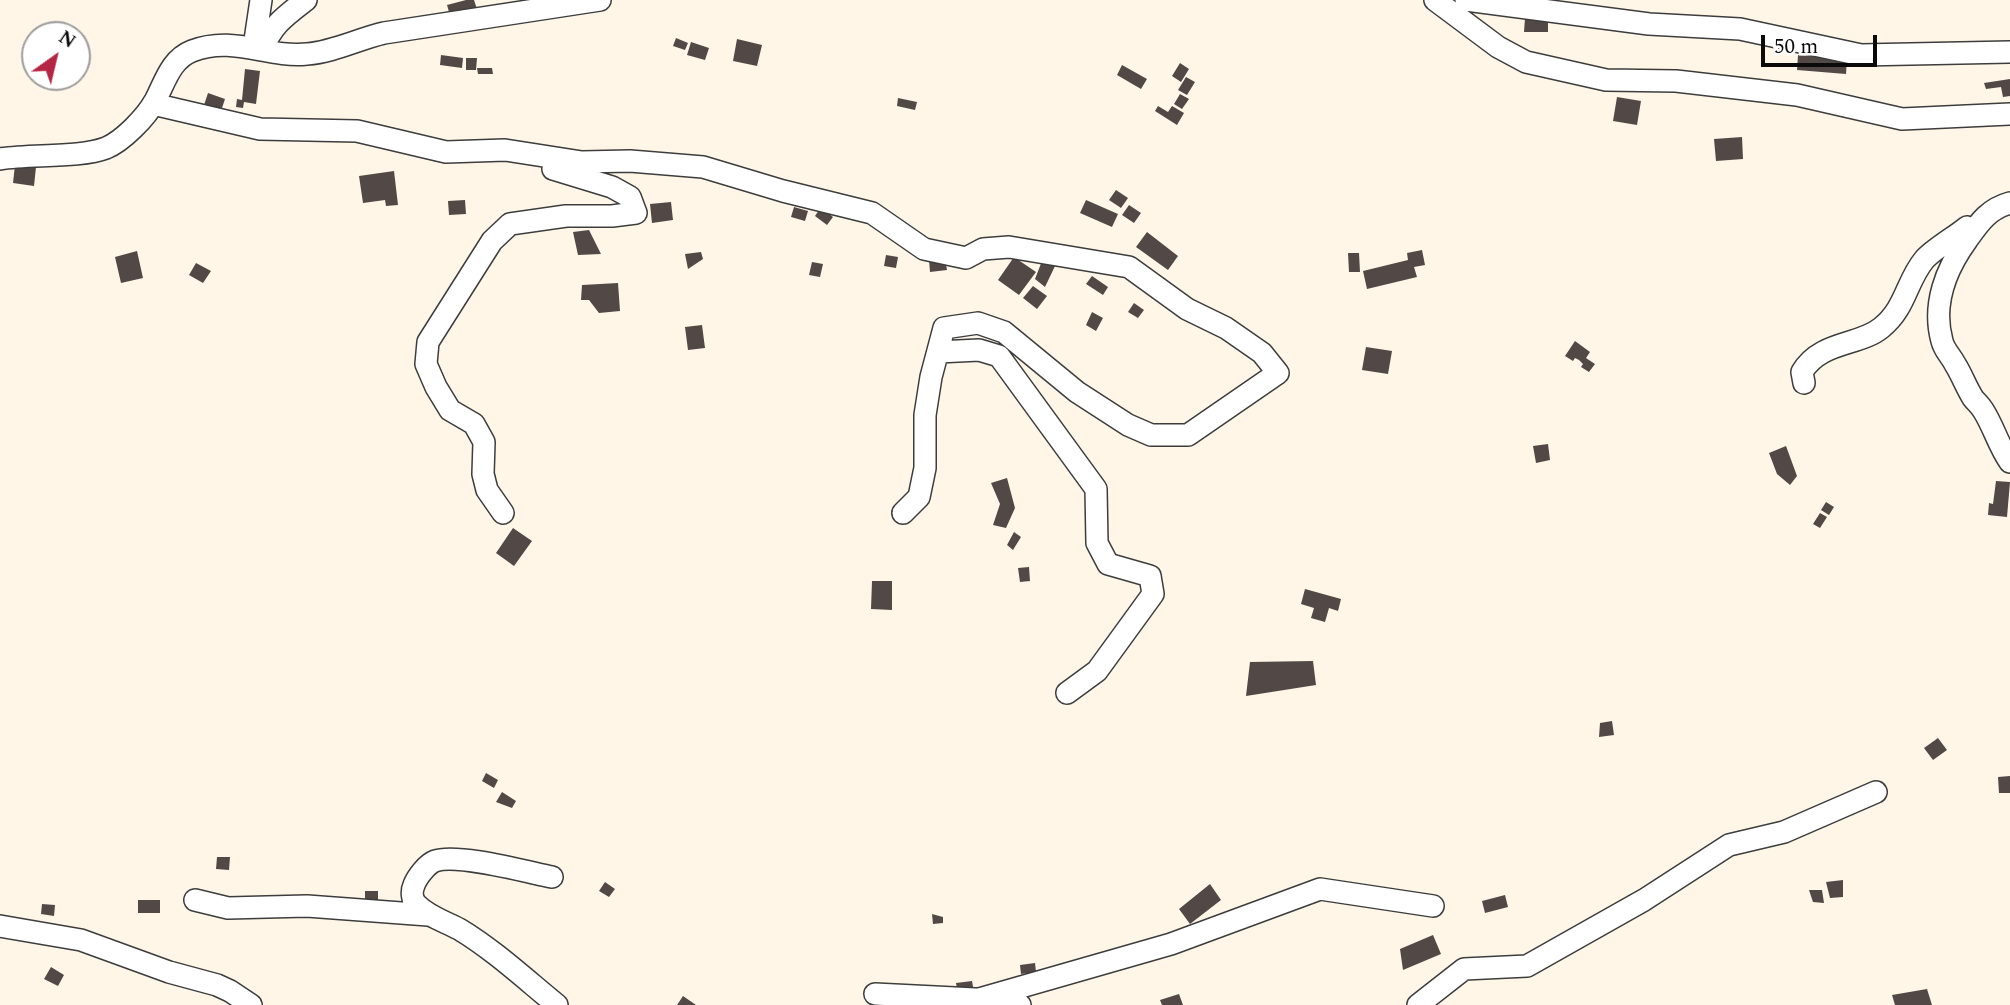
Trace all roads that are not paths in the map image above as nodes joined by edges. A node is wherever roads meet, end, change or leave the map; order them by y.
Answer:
1 (261, 0) edge
2 (306, 0) edge
3 (600, 0) edge
4 (1435, 0) edge
5 (1466, 0) edge
6 (568, 3) edge
7 (258, 49) junction
8 (2010, 52) edge
9 (153, 104) junction
10 (2010, 114) edge
11 (535, 155) junction
12 (0, 159) edge
13 (2010, 203) edge
14 (1986, 214) junction
15 (937, 352) junction
16 (1804, 383) dead end
17 (2010, 462) edge
18 (503, 513) dead end
19 (903, 513) dead end
20 (1067, 693) dead end
21 (1876, 792) dead end
22 (552, 877) dead end
23 (195, 900) dead end
24 (1433, 906) dead end
25 (428, 915) junction
26 (0, 926) edge
27 (875, 994) dead end
28 (978, 999) junction
29 (251, 1005) edge
30 (557, 1005) edge
31 (1020, 1005) edge
32 (1418, 1005) edge

1 - 7 street
2 - 7 street
3 - 6 street
4 - 10 street
5 - 8 street
6 - 7 street
7 - 9 street
9 - 11 street
9 - 12 street
11 - 15 street
11 - 18 street
13 - 14 street
14 - 16 street
14 - 17 street
15 - 19 street
15 - 20 street
21 - 32 street
22 - 25 street
23 - 25 street
24 - 28 street
25 - 30 street
26 - 29 street
27 - 28 street
28 - 31 street

